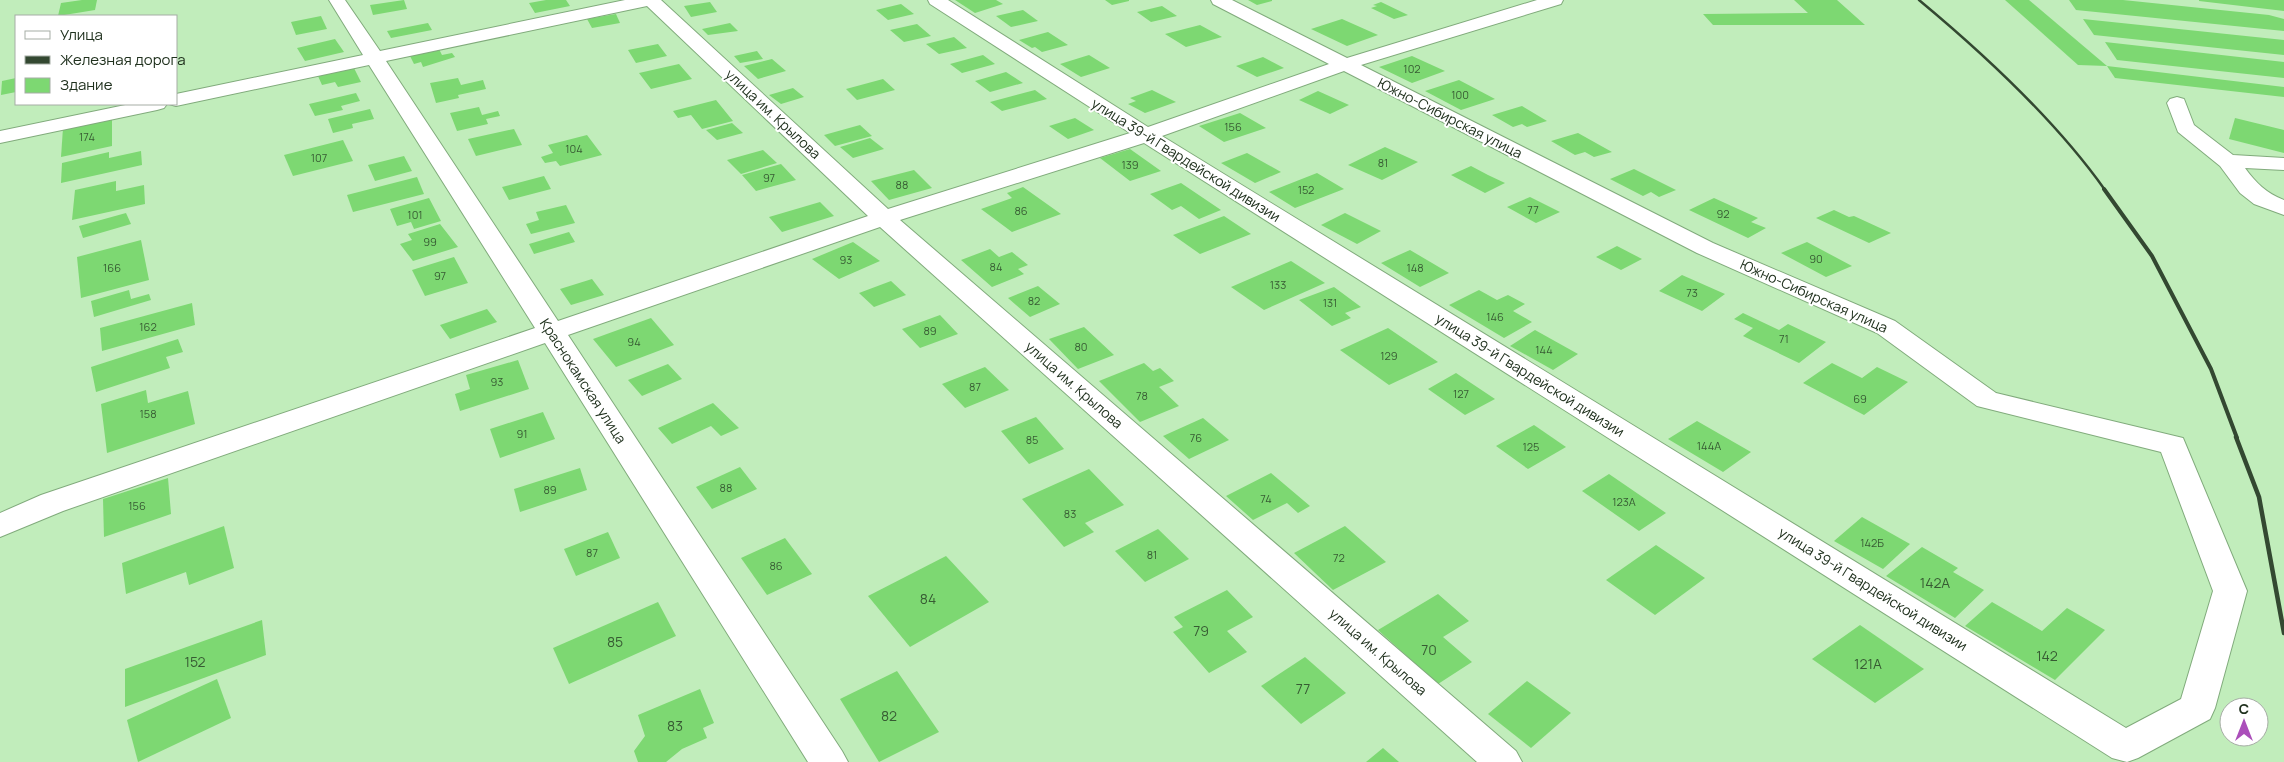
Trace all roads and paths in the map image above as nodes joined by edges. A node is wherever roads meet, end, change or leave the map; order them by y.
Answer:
1 (337, 0) edge
2 (650, 0) edge
3 (936, 0) edge
4 (1219, 0) edge
5 (1555, 0) edge
6 (373, 57) junction
7 (1346, 64) junction
8 (178, 100) edge
9 (2177, 102) dead end
10 (152, 105) edge
11 (1146, 135) junction
12 (0, 137) edge
13 (2228, 161) junction
14 (2284, 164) edge
15 (2284, 208) edge
16 (884, 218) junction
17 (550, 331) junction
18 (0, 526) edge
19 (2128, 754) edge
20 (829, 762) edge
21 (1503, 762) edge

1 - 6 street, Краснокамская улица
2 - 6 street
2 - 16 street, улица им. Крылова
3 - 11 street, улица 39-й Гвардейской дивизии
4 - 7 street, Южно-Сибирская улица
5 - 7 street
6 - 8 street
6 - 17 street, Краснокамская улица
7 - 11 street
7 - 19 street, Южно-Сибирская улица
9 - 13 street
10 - 12 street
11 - 16 street
11 - 19 street, улица 39-й Гвардейской дивизии
13 - 14 street
13 - 15 street
16 - 17 street
16 - 21 street, улица им. Крылова
17 - 18 street
17 - 20 street, Краснокамская улица

